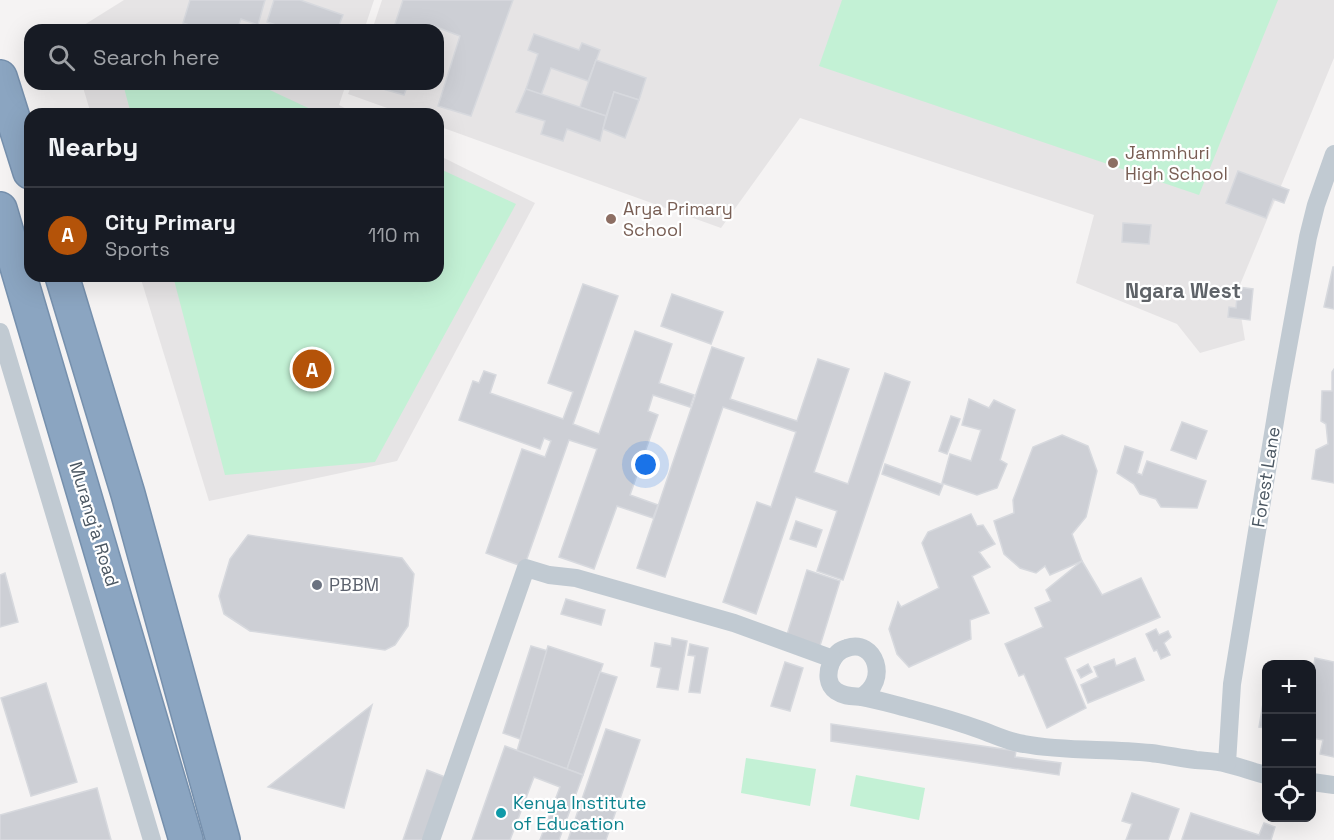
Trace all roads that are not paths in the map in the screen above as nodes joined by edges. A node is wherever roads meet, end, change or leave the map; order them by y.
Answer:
1 (0, 77) edge
2 (24, 153) edge
3 (1334, 154) edge
4 (0, 209) edge
5 (64, 282) edge
6 (0, 332) edge
7 (833, 658) junction
8 (861, 697) junction
9 (1227, 763) junction
10 (1262, 774) edge
11 (1316, 783) edge
12 (1334, 785) edge
13 (152, 840) edge
14 (186, 840) edge
15 (223, 840) edge
16 (431, 840) edge

1 - 2 highway
3 - 9 street, Forest Lane
4 - 14 highway, Murang'a Road
5 - 15 highway
6 - 13 street, Murang'a Road
7 - 8 street
7 - 8 street
7 - 16 street
8 - 9 street
9 - 10 street
11 - 12 street

